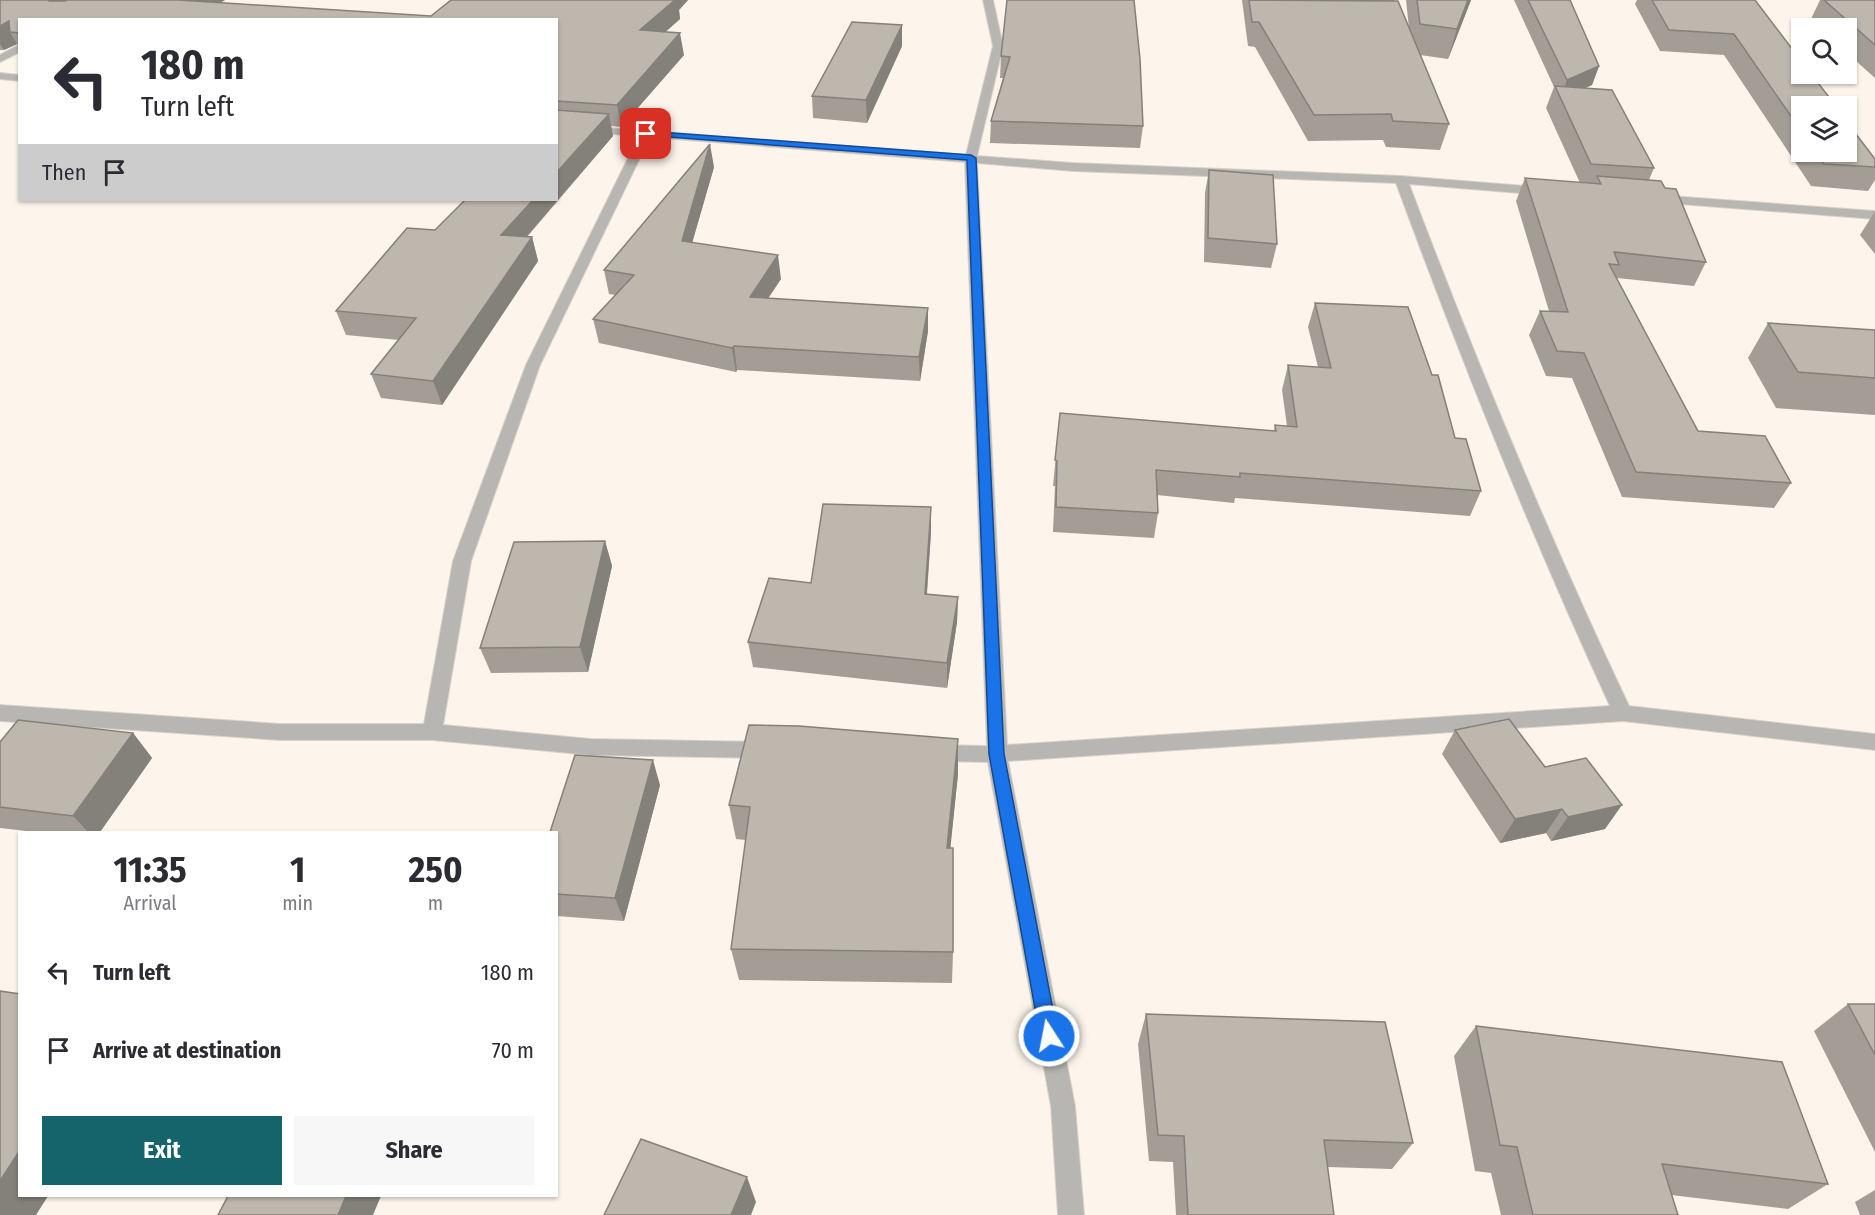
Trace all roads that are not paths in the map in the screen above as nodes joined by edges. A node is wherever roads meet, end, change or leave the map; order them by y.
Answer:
1 (988, 0) edge
2 (18, 48) edge
3 (0, 59) edge
4 (0, 76) edge
5 (18, 78) edge
6 (558, 128) edge
7 (646, 134) junction
8 (971, 158) junction
9 (1401, 180) junction
10 (1557, 191) edge
11 (1640, 198) edge
12 (1875, 215) edge
13 (0, 713) edge
14 (1623, 713) junction
15 (432, 732) junction
16 (1875, 742) edge
17 (782, 750) edge
18 (913, 753) edge
19 (997, 754) junction
20 (1071, 1215) edge

1 - 8 street
2 - 3 street
4 - 5 street
6 - 7 street
7 - 8 street
7 - 15 street
8 - 9 street
8 - 19 street
9 - 10 street
9 - 14 street
11 - 12 street
13 - 15 street
14 - 16 street
14 - 19 street
15 - 17 street
18 - 19 street
19 - 20 street

